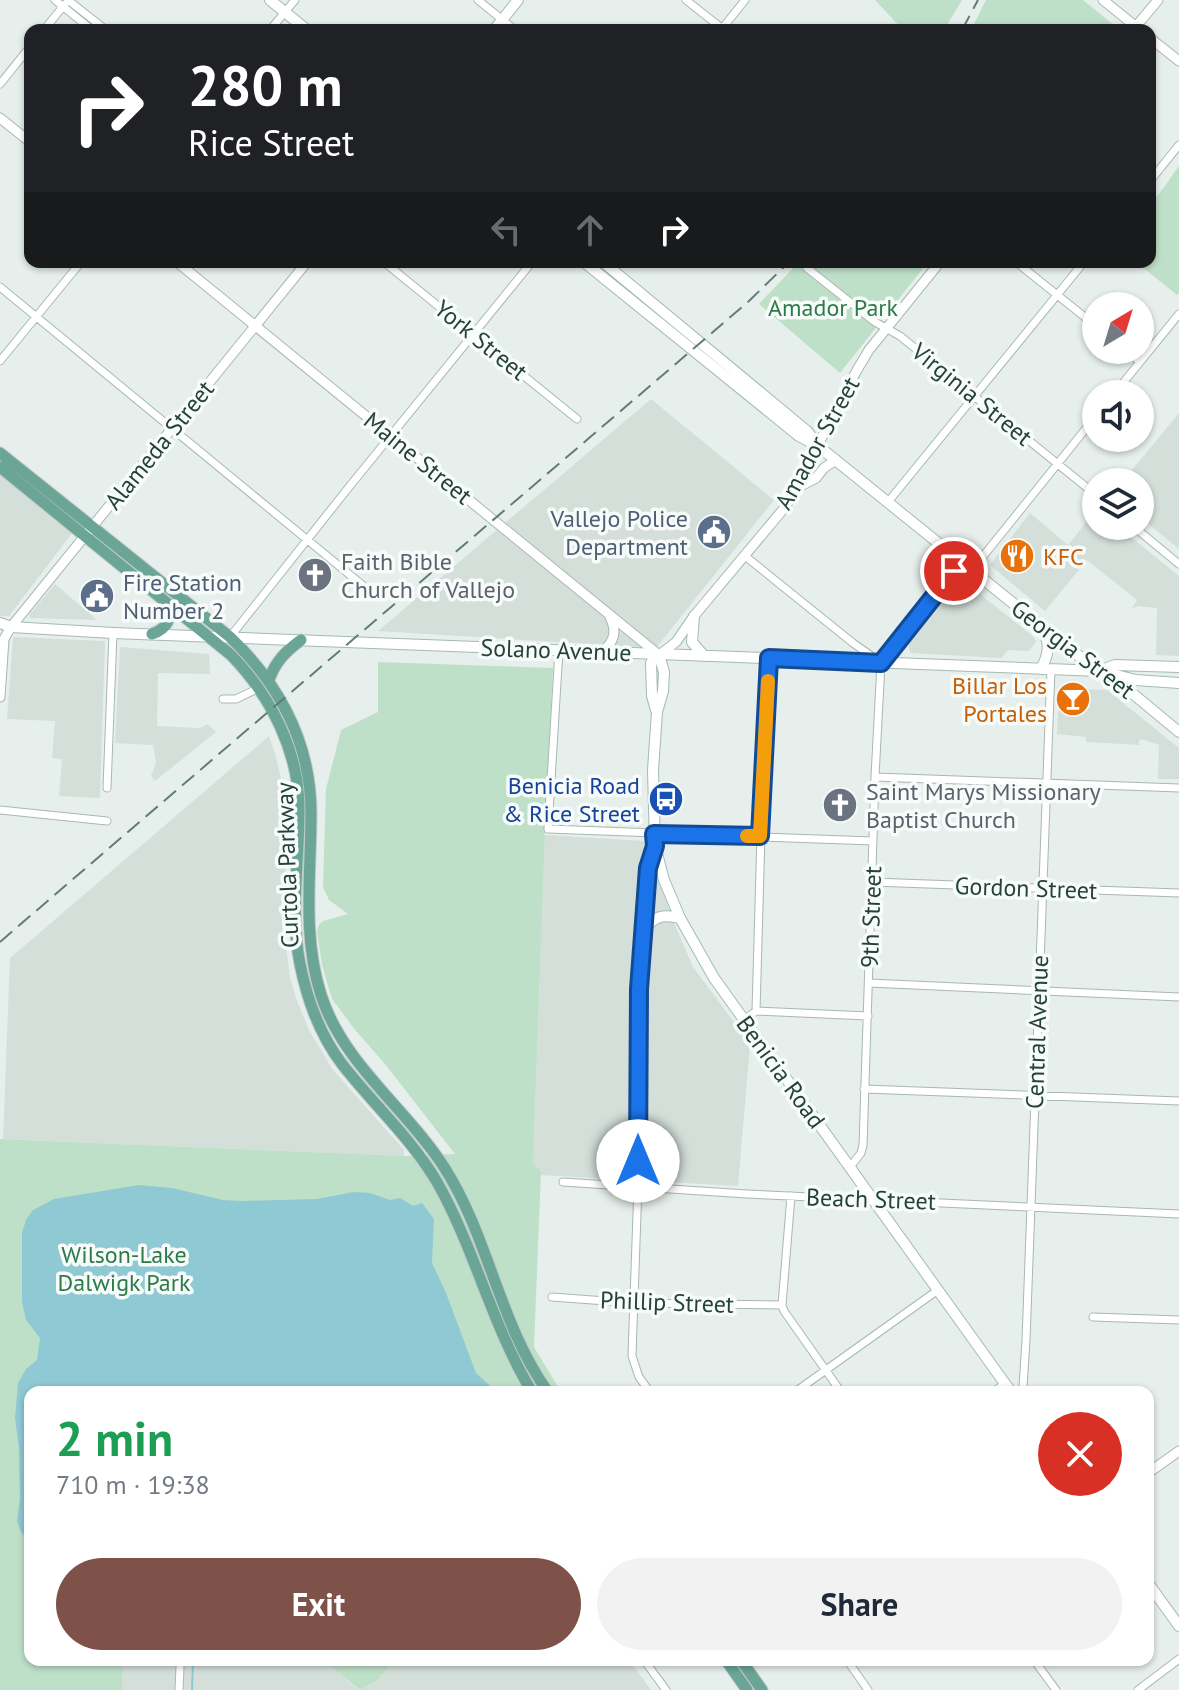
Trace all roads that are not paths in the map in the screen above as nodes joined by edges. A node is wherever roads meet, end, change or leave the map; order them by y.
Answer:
1 (55, 0) edge
2 (270, 0) edge
3 (295, 0) edge
4 (478, 0) edge
5 (518, 0) edge
6 (686, 0) edge
7 (745, 0) edge
8 (1103, 0) edge
9 (1158, 0) edge
10 (67, 2) edge
11 (285, 12) junction
12 (502, 20) junction
13 (49, 24) edge
14 (87, 24) edge
15 (98, 24) edge
16 (275, 24) edge
17 (300, 24) edge
18 (499, 24) edge
19 (507, 24) edge
20 (715, 24) edge
21 (727, 24) edge
22 (1130, 24) edge
23 (1140, 24) edge
24 (1156, 43) edge
25 (24, 54) edge
26 (1179, 61) edge
27 (0, 84) edge
28 (0, 118) edge
29 (24, 137) edge
30 (1179, 145) edge
31 (1156, 174) edge
32 (76, 268) edge
33 (184, 268) edge
34 (302, 268) edge
35 (391, 268) edge
36 (527, 268) edge
37 (591, 268) edge
38 (610, 268) edge
39 (807, 268) dead end
40 (935, 268) edge
41 (1023, 268) edge
42 (1079, 268) edge
43 (0, 287) edge
44 (1057, 295) junction
45 (1179, 314) edge
46 (1082, 315) edge
47 (37, 316) junction
48 (255, 326) junction
49 (887, 328) junction
50 (473, 334) junction
51 (1154, 345) edge
52 (0, 361) edge
53 (1138, 364) edge
54 (1125, 380) edge
55 (974, 396) junction
56 (577, 419) dead end
57 (171, 429) junction
58 (1082, 433) edge
59 (390, 436) junction
60 (818, 446) junction
61 (0, 453) edge
62 (836, 460) junction
63 (1058, 463) junction
64 (0, 467) edge
65 (1082, 483) edge
66 (797, 488) junction
67 (888, 502) junction
68 (89, 532) junction
69 (307, 540) junction
70 (1150, 540) edge
71 (745, 556) junction
72 (962, 562) junction
73 (1179, 564) edge
74 (972, 570) junction
75 (372, 593) dead end
76 (167, 603) junction
77 (609, 614) junction
78 (694, 616) junction
79 (4, 623) edge
80 (1043, 627) junction
81 (0, 632) edge
82 (113, 633) junction
83 (152, 634) junction
84 (210, 636) junction
85 (230, 637) junction
86 (301, 640) junction
87 (559, 650) junction
88 (600, 652) junction
89 (659, 655) junction
90 (704, 656) junction
91 (769, 658) junction
92 (881, 663) junction
93 (1179, 667) edge
94 (1046, 669) junction
95 (1100, 671) junction
96 (1154, 682) junction
97 (1179, 683) edge
98 (264, 684) junction
99 (0, 697) edge
100 (223, 699) dead end
101 (1153, 710) junction
102 (1179, 732) edge
103 (875, 777) junction
104 (1047, 784) junction
105 (107, 788) dead end
106 (1179, 788) edge
107 (0, 810) edge
108 (107, 821) dead end
109 (654, 834) junction
110 (760, 836) junction
111 (873, 841) junction
112 (655, 846) junction
113 (872, 882) junction
114 (1042, 888) junction
115 (1179, 893) edge
116 (680, 918) junction
117 (644, 930) junction
118 (869, 983) junction
119 (1038, 991) junction
120 (1179, 997) edge
121 (756, 1011) junction
122 (868, 1016) junction
123 (744, 1020) junction
124 (864, 1089) junction
125 (1035, 1096) junction
126 (1179, 1101) edge
127 (850, 1167) junction
128 (563, 1182) dead end
129 (638, 1185) junction
130 (791, 1196) junction
131 (871, 1199) junction
132 (1030, 1206) junction
133 (1179, 1214) edge
134 (938, 1290) junction
135 (552, 1297) dead end
136 (633, 1303) junction
137 (782, 1305) junction
138 (1093, 1317) dead end
139 (1179, 1320) edge
140 (826, 1370) junction
141 (529, 1386) edge
142 (544, 1386) edge
143 (646, 1386) edge
144 (803, 1386) edge
145 (837, 1386) edge
146 (1007, 1386) edge
147 (1023, 1386) edge
148 (1179, 1451) edge
149 (1154, 1469) edge
150 (1154, 1591) edge
151 (1179, 1626) edge
152 (1179, 1659) edge
153 (648, 1666) edge
154 (730, 1666) edge
155 (745, 1666) edge
156 (851, 1666) edge
157 (1038, 1666) edge
158 (180, 1667) dead end
159 (179, 1690) edge
160 (666, 1690) edge
161 (747, 1690) edge
162 (762, 1690) edge
163 (868, 1690) edge
164 (1056, 1690) edge
165 (1138, 1690) edge

1 - 10 street
2 - 11 main road
3 - 11 street
4 - 12 street
5 - 12 main road
6 - 20 street
7 - 21 street
8 - 22 street
9 - 23 street
10 - 13 street
10 - 14 street
10 - 15 street
11 - 16 street
11 - 17 main road
12 - 18 main road
12 - 19 street
24 - 26 street
25 - 27 street
28 - 29 street
30 - 31 street
32 - 47 street
33 - 48 street, Maine Street
34 - 48 street, Alameda Street
35 - 50 street, York Street
36 - 50 street
37 - 60 main road, Georgia Street
38 - 60 main road, Georgia Street
39 - 49 street, Virginia Street
40 - 49 street, Amador Street
41 - 44 street
42 - 44 street
43 - 47 street
44 - 46 street
44 - 55 street
45 - 51 street
47 - 52 street
47 - 57 street
48 - 57 street, Alameda Street
48 - 59 street, Maine Street
49 - 55 street, Virginia Street
49 - 60 street, Amador Street
50 - 56 street, York Street
50 - 59 street
53 - 54 street
55 - 63 street, Virginia Street
55 - 67 street
57 - 68 street, Alameda Street
57 - 69 street
58 - 63 street
59 - 69 street
59 - 77 street, Maine Street
60 - 62 main road, Georgia Street
60 - 66 street, Amador Street
61 - 68 main road, Curtola Parkway
62 - 66 street
62 - 67 main road, Georgia Street
63 - 65 street, Virginia Street
63 - 74 street
64 - 68 main road, Curtola Parkway
66 - 71 street, Amador Street
67 - 72 main road, Georgia Street
68 - 76 main road, Curtola Parkway
68 - 79 street, Alameda Street
68 - 85 main road, Curtola Parkway
69 - 75 street
69 - 85 street
70 - 73 street
71 - 78 street, Amador Street
71 - 92 street
72 - 74 main road, Georgia Street
72 - 92 street
74 - 80 main road, Georgia Street
76 - 83 main road
76 - 84 main road, Curtola Parkway
77 - 88 street
77 - 89 street, Maine Street
78 - 89 street, Amador Street
78 - 90 main road
79 - 81 main road, Solano Avenue
79 - 82 main road, Solano Avenue
79 - 99 street
80 - 94 main road
80 - 95 main road, Georgia Street
82 - 83 main road, Solano Avenue
82 - 105 street
83 - 84 main road, Solano Avenue
84 - 85 main road, Solano Avenue
84 - 98 main road, Curtola Parkway
85 - 86 main road, Solano Avenue
85 - 98 main road, Curtola Parkway
86 - 87 main road, Solano Avenue
86 - 98 main road
87 - 88 main road, Solano Avenue
87 - 109 street
88 - 89 main road, Solano Avenue
89 - 90 main road, Solano Avenue
89 - 109 main road, Benicia Road
90 - 91 main road, Solano Avenue
91 - 92 main road, Solano Avenue
91 - 110 street
92 - 94 main road, Solano Avenue
92 - 103 street, 9th Street
93 - 95 main road, Solano Avenue
94 - 95 main road, Solano Avenue
94 - 104 street, Central Avenue
95 - 96 main road, Solano Avenue
95 - 101 main road, Georgia Street
96 - 97 main road, Solano Avenue
96 - 101 main road
98 - 100 street
98 - 141 main road, Curtola Parkway
98 - 142 main road, Curtola Parkway
101 - 102 main road, Georgia Street
103 - 104 street
103 - 111 street, 9th Street
104 - 106 street
104 - 114 street, Central Avenue
107 - 108 street
109 - 110 street
109 - 112 main road, Benicia Road
110 - 111 street
110 - 121 street
111 - 113 street, 9th Street
112 - 116 main road, Benicia Road
112 - 117 street
113 - 114 street, Gordon Street
113 - 118 street, 9th Street
114 - 115 street, Gordon Street
114 - 119 street, Central Avenue
116 - 117 main road
116 - 123 main road, Benicia Road
117 - 129 street
118 - 119 street
118 - 122 street, 9th Street
119 - 120 street
119 - 125 street, Central Avenue
121 - 122 street
121 - 123 street
122 - 124 street, 9th Street
123 - 127 main road, Benicia Road
124 - 125 street
124 - 127 street, 9th Street
125 - 126 street
125 - 132 street, Central Avenue
127 - 131 main road, Benicia Road
128 - 129 street, Beach Street
129 - 130 street, Beach Street
129 - 136 street
130 - 131 street, Beach Street
130 - 137 street
131 - 132 street, Beach Street
131 - 134 main road, Benicia Road
132 - 133 street, Beach Street
132 - 147 street, Central Avenue
134 - 140 street
134 - 146 main road, Benicia Road
135 - 136 street, Phillip Street
136 - 137 street, Phillip Street
136 - 143 street
137 - 140 street
138 - 139 street
140 - 144 street
140 - 145 street
148 - 149 street
150 - 151 main road
152 - 165 street
153 - 160 street
154 - 161 main road
155 - 162 main road
156 - 163 street
157 - 164 street
158 - 159 street

